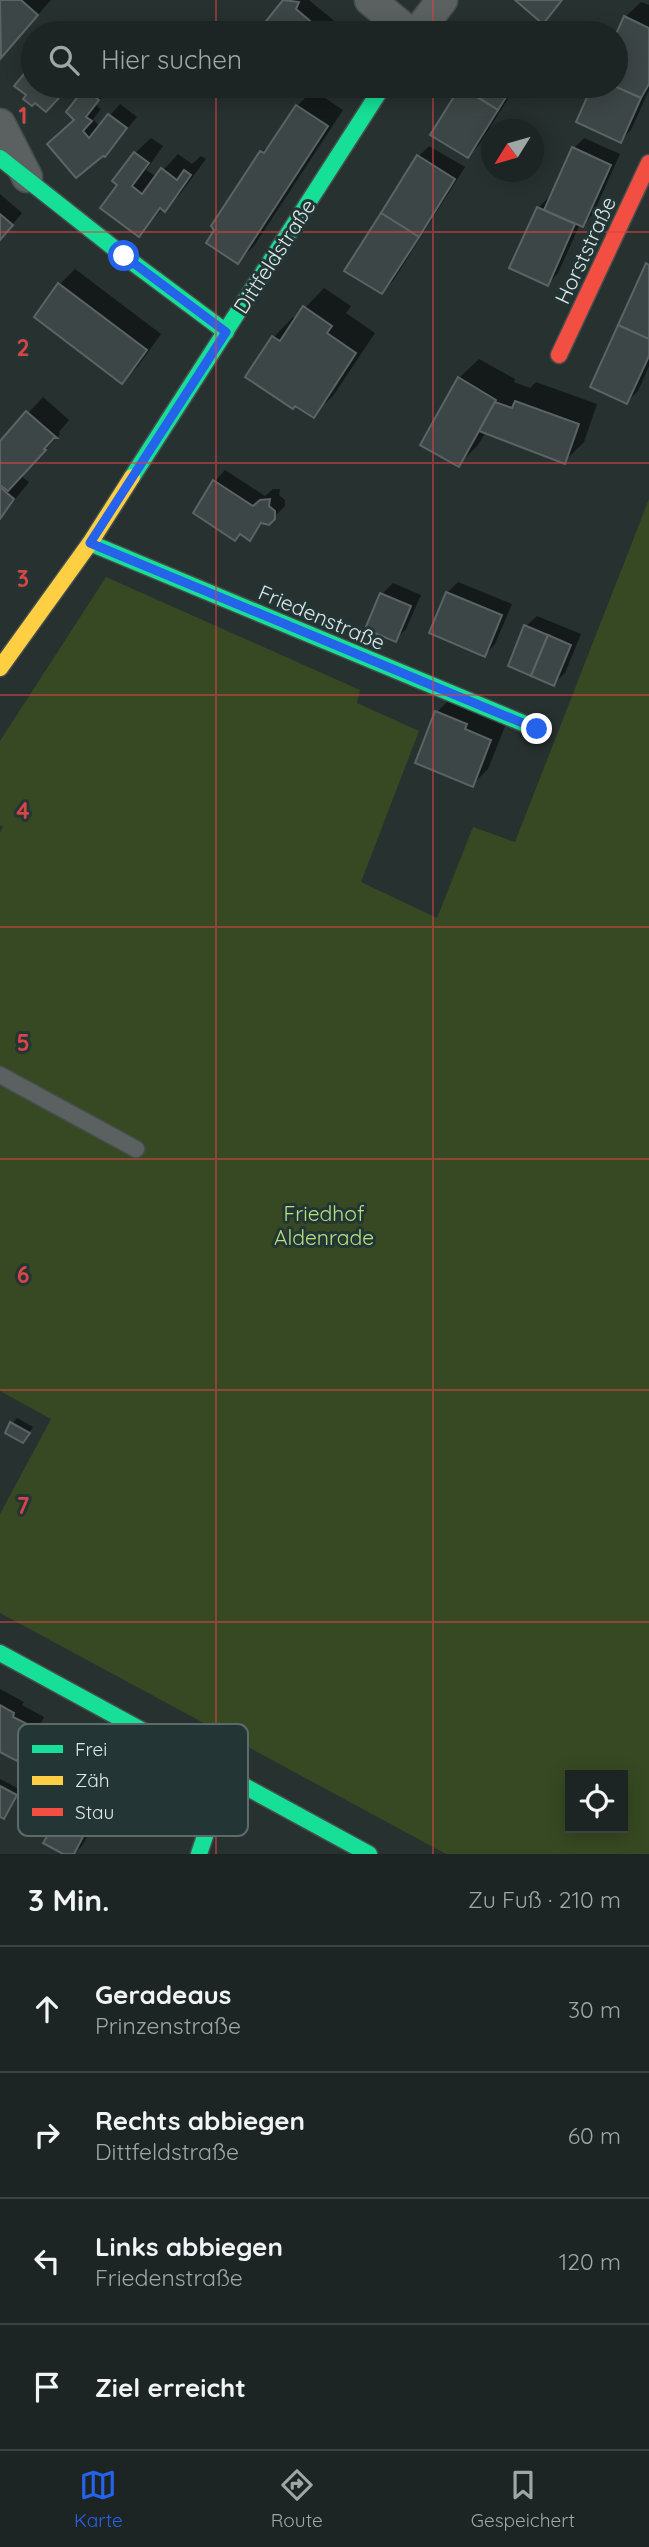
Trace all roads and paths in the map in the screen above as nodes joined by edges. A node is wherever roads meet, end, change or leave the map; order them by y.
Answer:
1 (370, 0) edge
2 (442, 0) edge
3 (395, 21) edge
4 (426, 21) edge
5 (375, 98) edge
6 (0, 124) edge
7 (0, 158) edge
8 (649, 163) edge
9 (29, 180) junction
10 (226, 332) junction
11 (559, 355) dead end
12 (90, 543) junction
13 (0, 668) edge
14 (537, 729) dead end
15 (0, 1075) edge
16 (136, 1149) dead end
17 (0, 1653) edge
18 (130, 1724) edge
19 (248, 1788) edge
20 (205, 1836) edge
21 (199, 1854) edge
22 (369, 1854) edge

1 - 3 street
2 - 4 street
5 - 10 street, Dittfeldstraße
6 - 9 street
7 - 9 street
8 - 11 street, Horststraße
9 - 10 street
10 - 12 street, Dittfeldstraße
12 - 13 street, Dittfeldstraße
12 - 14 street, Friedenstraße
15 - 16 lane
17 - 18 street
19 - 22 street
20 - 21 street

